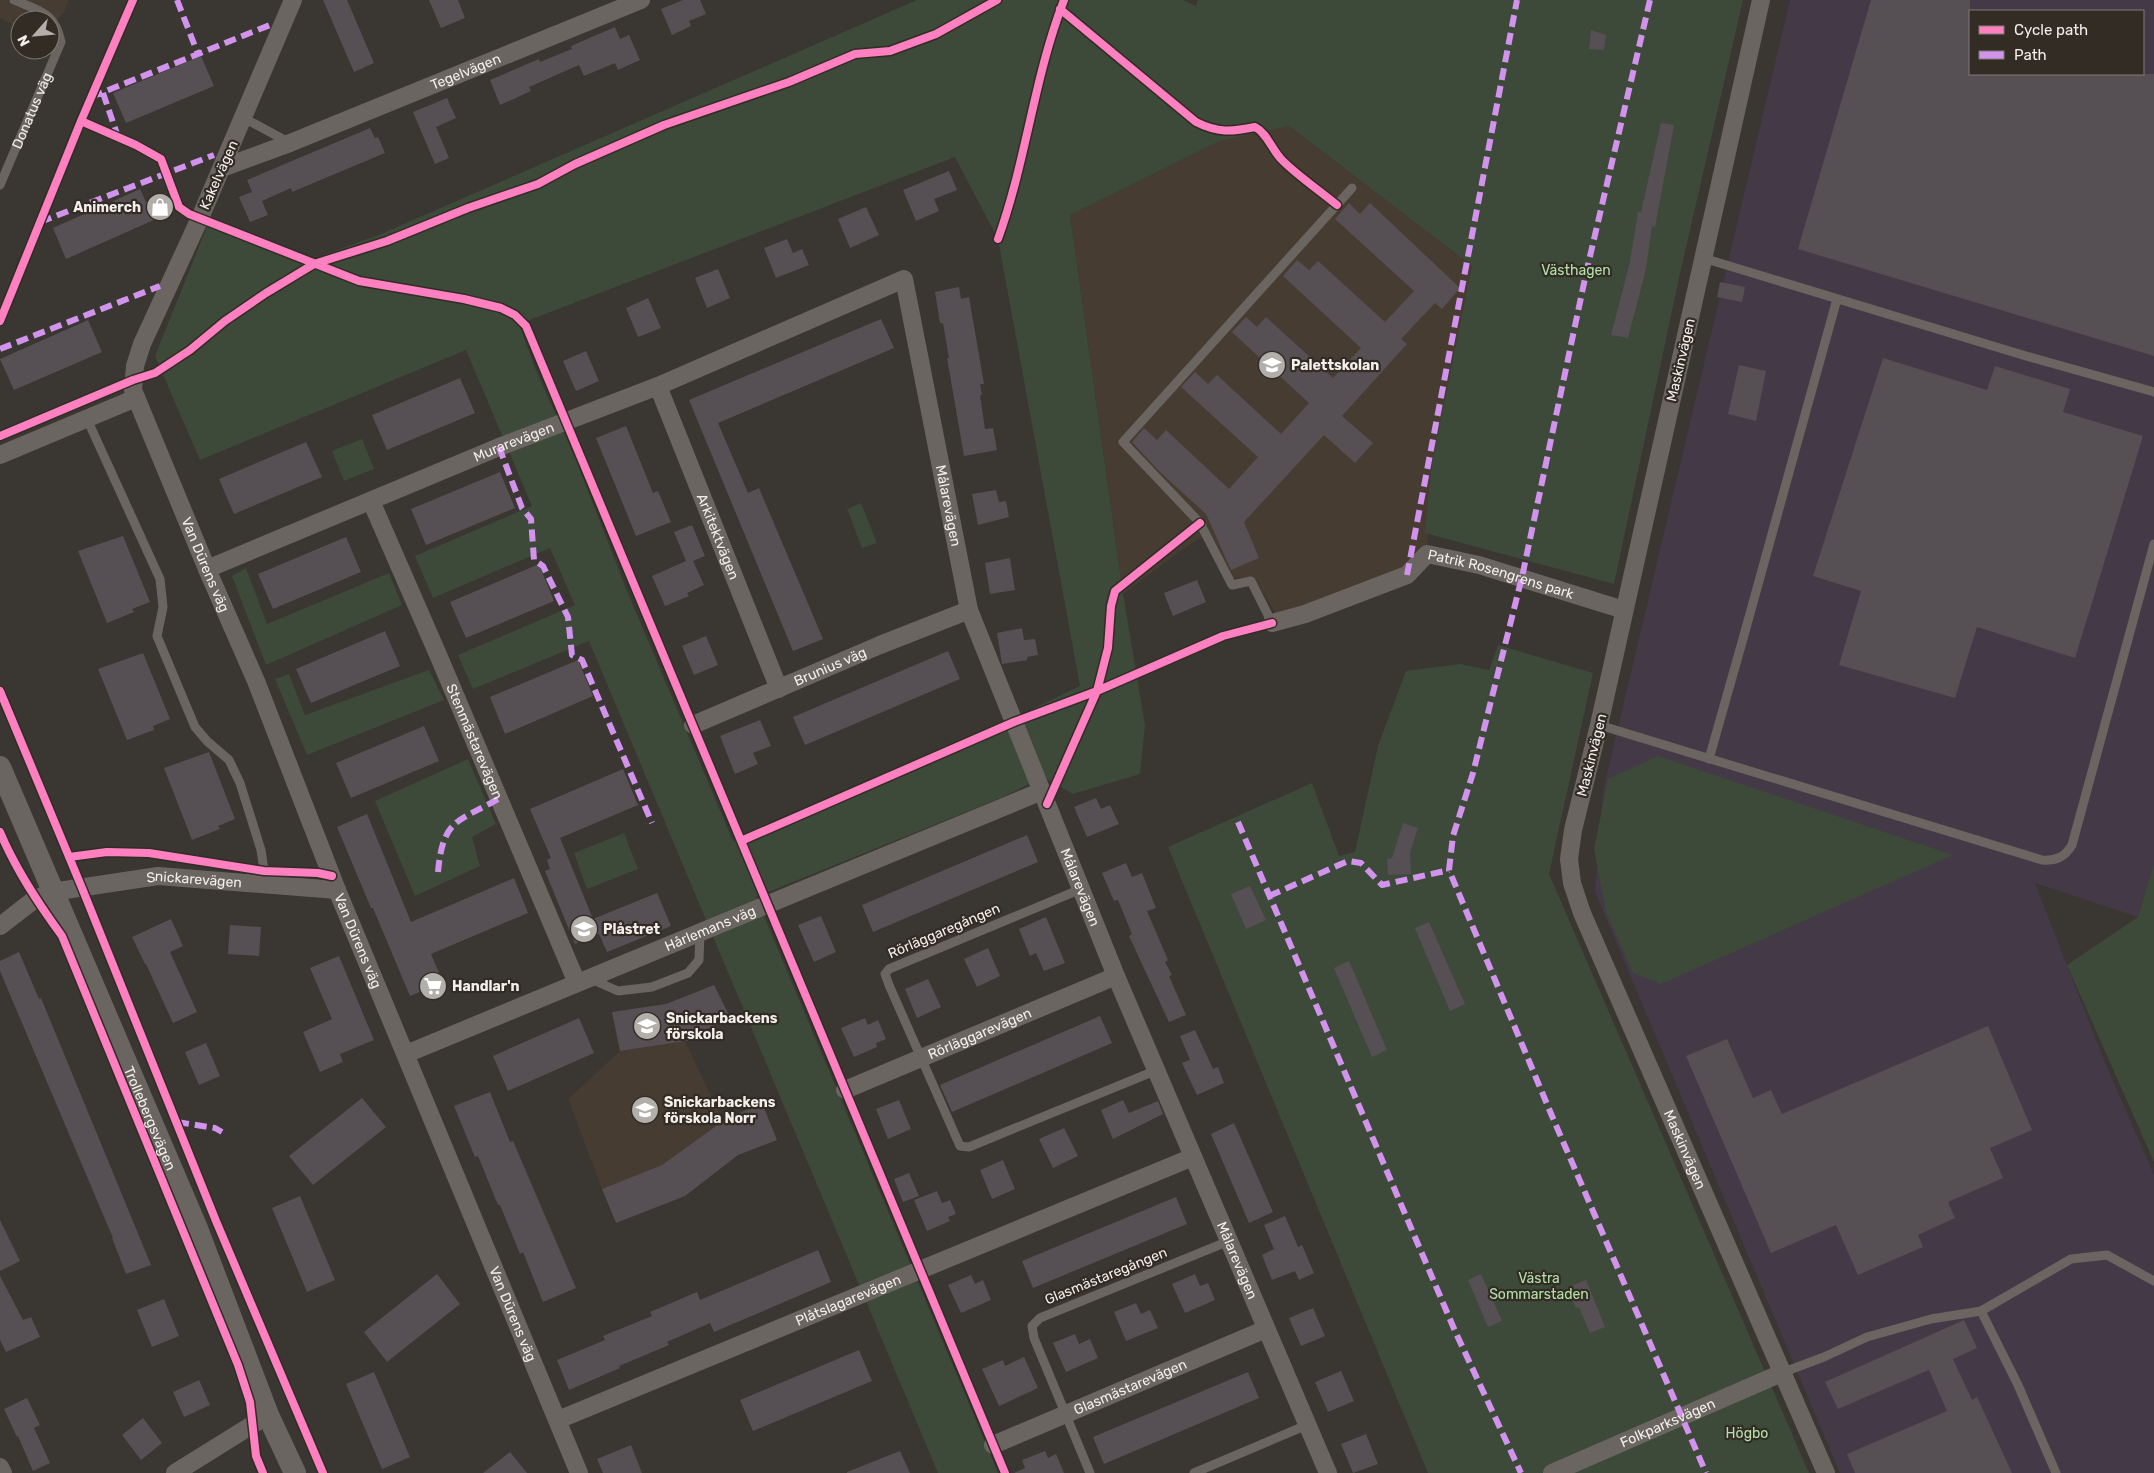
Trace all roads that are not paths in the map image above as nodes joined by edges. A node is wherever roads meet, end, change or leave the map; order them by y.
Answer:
1 (14, 0) edge
2 (293, 0) edge
3 (641, 0) edge
4 (1761, 0) edge
5 (244, 118) junction
6 (290, 143) junction
7 (222, 168) junction
8 (0, 185) edge
9 (1352, 188) dead end
10 (1704, 258) junction
11 (904, 279) joint
12 (1836, 299) junction
13 (658, 386) junction
14 (2154, 392) edge
15 (138, 402) junction
16 (87, 419) junction
17 (0, 455) edge
18 (370, 501) junction
19 (2154, 544) edge
20 (207, 569) junction
21 (969, 610) junction
22 (1624, 610) junction
23 (1272, 623) joint
24 (779, 689) junction
25 (693, 725) dead end
26 (1600, 725) junction
27 (1709, 758) junction
28 (0, 767) edge
29 (1042, 791) junction
30 (266, 884) junction
31 (1081, 889) junction
32 (337, 890) junction
33 (52, 892) junction
34 (0, 926) edge
35 (700, 932) junction
36 (1116, 976) junction
37 (582, 981) junction
38 (406, 1054) junction
39 (920, 1059) junction
40 (1157, 1070) junction
41 (845, 1090) dead end
42 (1193, 1157) junction
43 (1229, 1242) junction
44 (2154, 1281) edge
45 (1981, 1311) junction
46 (1266, 1329) junction
47 (1784, 1372) junction
48 (1066, 1413) junction
49 (268, 1415) junction
50 (558, 1420) junction
51 (1307, 1425) junction
52 (993, 1445) dead end
53 (0, 1467) edge
54 (2, 1473) edge
55 (175, 1473) edge
56 (295, 1473) edge
57 (580, 1473) edge
58 (1090, 1473) edge
59 (1194, 1473) edge
60 (1328, 1473) edge
61 (1552, 1473) edge
62 (1826, 1473) edge
63 (2056, 1473) edge

1 - 8 lane, Donatus väg
2 - 5 street, Kakelvägen
3 - 6 street, Tegelvägen
4 - 10 street, Maskinvägen
5 - 6 lane
5 - 7 street, Kakelvägen
6 - 7 street, Tegelvägen
7 - 15 street, Kakelvägen
9 - 23 lane
10 - 12 lane
10 - 22 street, Maskinvägen
11 - 13 street, Murarevägen
11 - 21 street, Målarevägen
12 - 14 lane
12 - 27 lane
13 - 18 street, Murarevägen
13 - 24 street, Arkitektvägen
15 - 16 street
15 - 20 street, Van Dürens väg
16 - 17 street
16 - 30 lane
18 - 20 street, Murarevägen
18 - 37 street, Stenmästarevägen
19 - 27 lane
20 - 32 street, Van Dürens väg
21 - 24 street, Brunius väg
21 - 29 street, Målarevägen
22 - 23 street, Patrik Rosengrens park
22 - 26 street, Maskinvägen
24 - 25 street, Brunius väg
26 - 27 lane
26 - 47 street, Maskinvägen
28 - 33 street, Trollebergsvägen
29 - 31 street, Målarevägen
29 - 35 street, Hårlemans väg
30 - 32 street, Snickarevägen
30 - 33 street, Snickarevägen
31 - 36 street, Målarevägen
31 - 39 lane, Rörläggaregången
32 - 38 street, Van Dürens väg
33 - 34 street, Snickarevägen
33 - 49 street, Trollebergsvägen
35 - 37 street, Hårlemans väg
35 - 37 lane
36 - 39 street, Rörläggarevägen
36 - 40 street, Målarevägen
37 - 38 street, Hårlemans väg
38 - 50 street, Van Dürens väg
39 - 40 lane, Rörläggaregången
39 - 41 street, Rörläggarevägen
40 - 42 street, Målarevägen
42 - 43 street, Målarevägen
42 - 50 street, Plåtslagarevägen
43 - 46 street, Målarevägen
43 - 48 lane, Glasmästaregången
44 - 45 lane
45 - 47 lane
45 - 63 lane
46 - 48 street, Glasmästarevägen
46 - 51 street, Målarevägen
47 - 61 street, Folkparksvägen
47 - 62 street, Maskinvägen
48 - 52 street, Glasmästarevägen
48 - 58 lane, Glasmästaregången
49 - 55 street
49 - 56 street, Trollebergsvägen
50 - 57 street, Van Dürens väg
51 - 59 lane
51 - 60 street, Målarevägen
53 - 54 street

